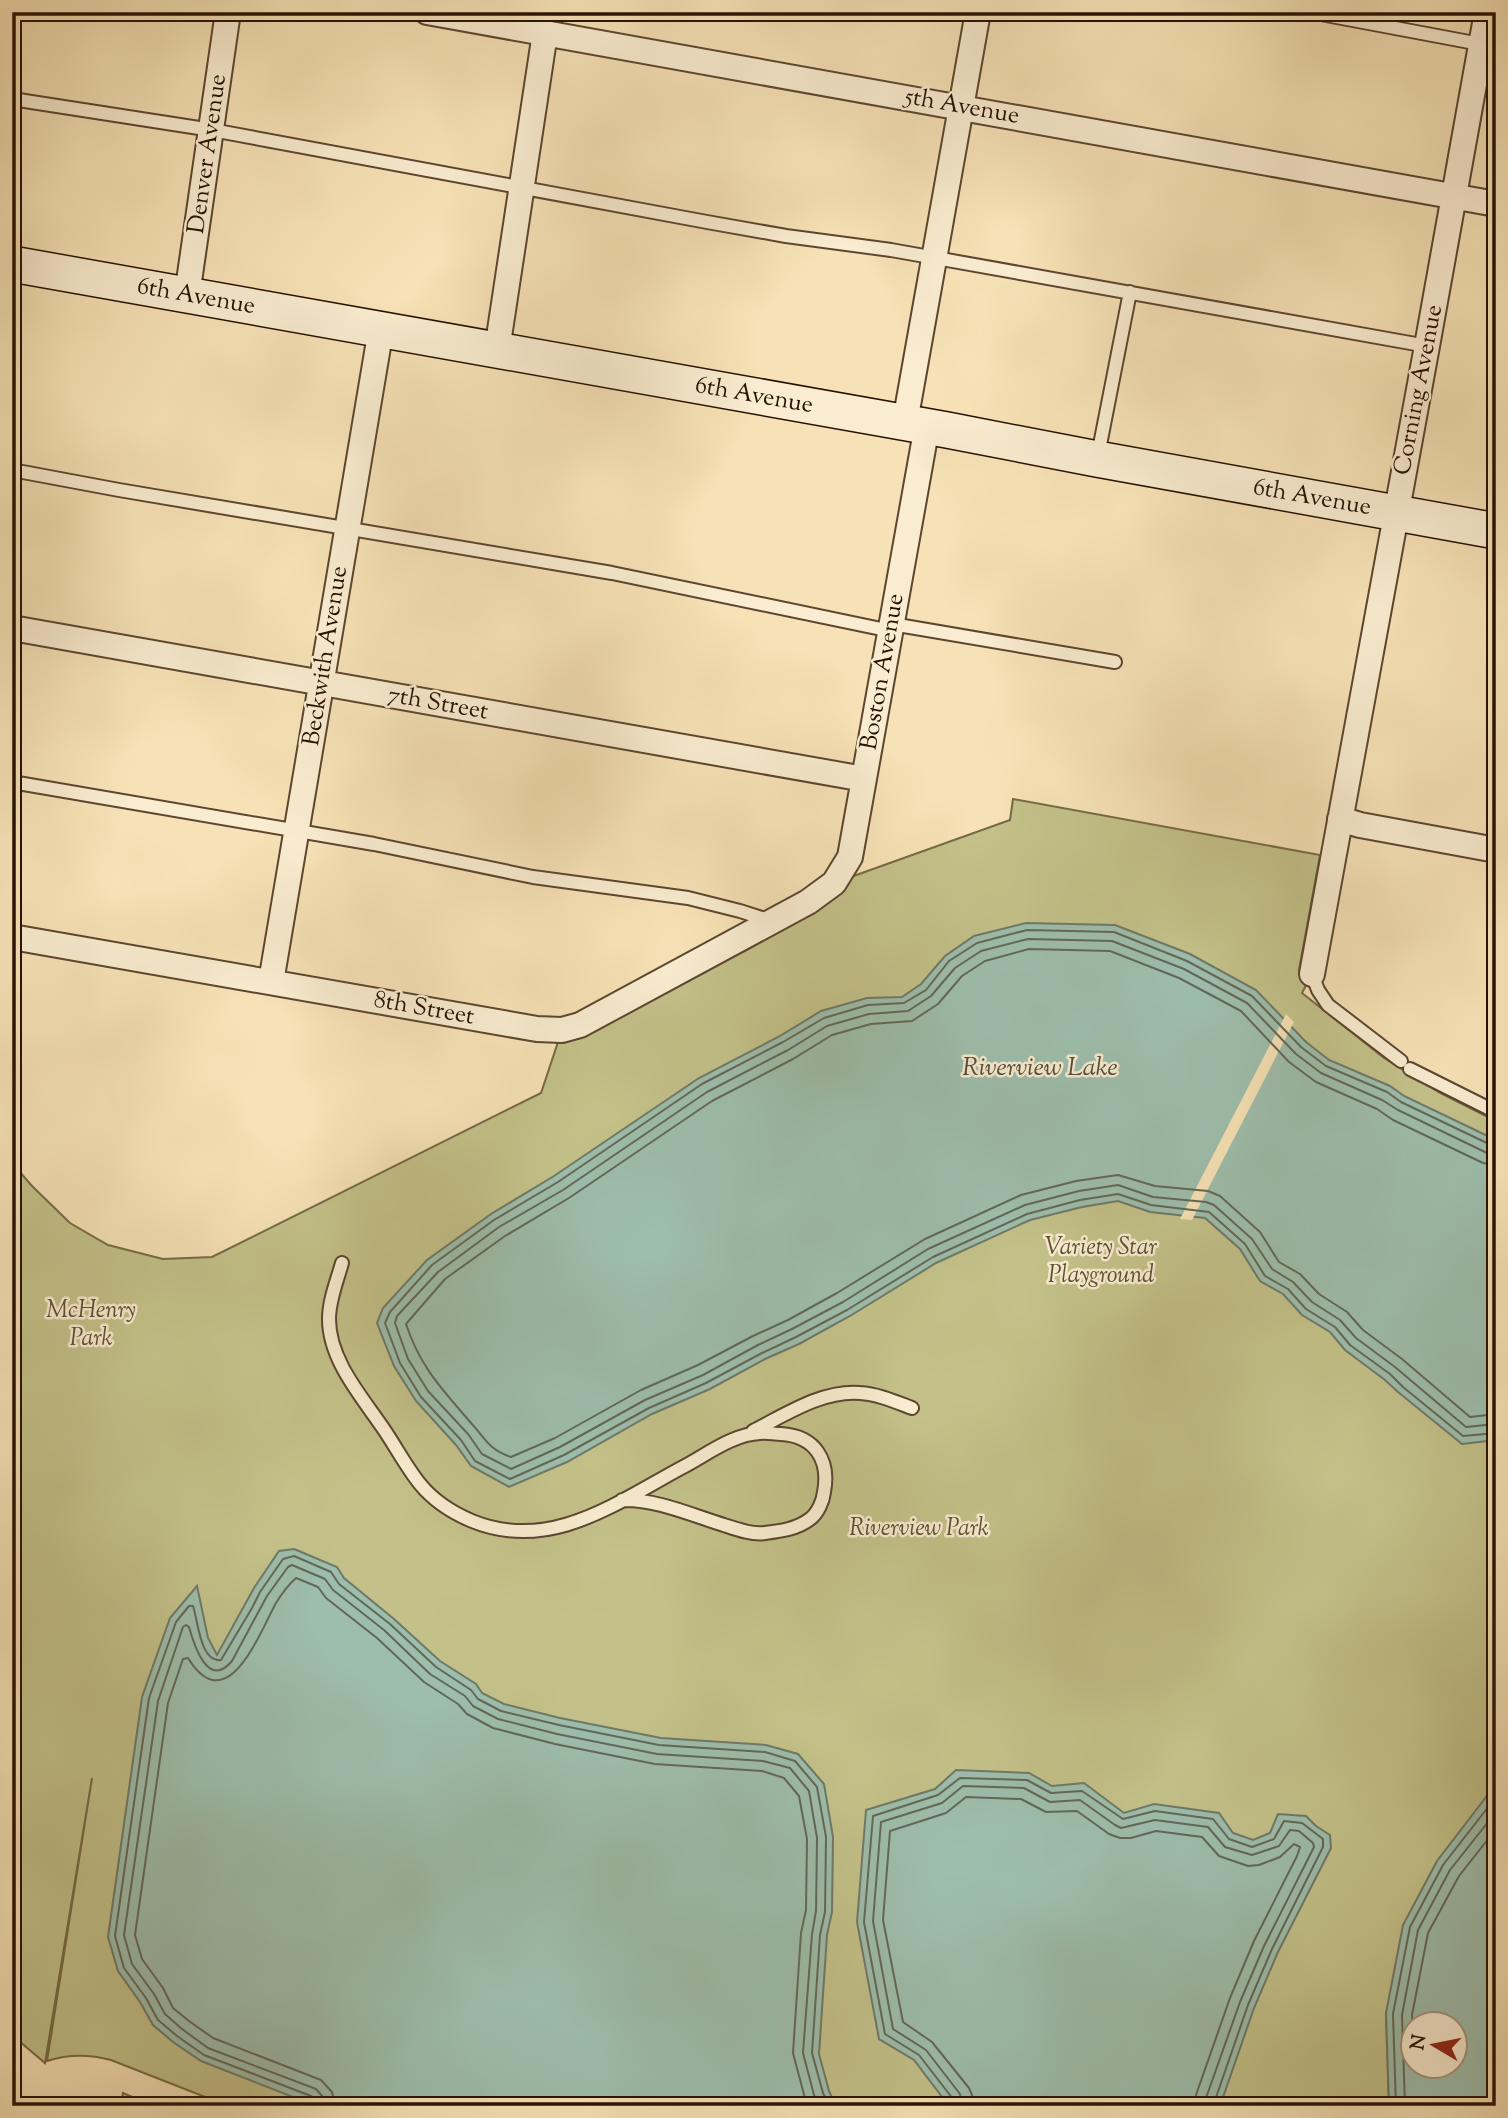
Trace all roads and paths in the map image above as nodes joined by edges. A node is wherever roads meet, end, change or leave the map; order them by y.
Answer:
1 (228, 12) edge
2 (427, 12) edge
3 (978, 12) edge
4 (1310, 12) edge
5 (1487, 12) edge
6 (545, 33) junction
7 (1488, 46) edge
8 (12, 99) edge
9 (961, 107) junction
10 (212, 130) junction
11 (522, 187) junction
12 (1454, 196) junction
13 (1496, 204) edge
14 (934, 258) junction
15 (12, 264) edge
16 (1130, 292) junction
17 (187, 295) junction
18 (381, 329) junction
19 (1427, 346) junction
20 (497, 350) junction
21 (916, 424) junction
22 (1097, 459) junction
23 (12, 470) edge
24 (1396, 513) junction
25 (347, 528) junction
26 (1496, 531) edge
27 (891, 627) junction
28 (12, 628) edge
29 (1115, 662) dead end
30 (322, 683) junction
31 (864, 779) junction
32 (12, 782) edge
33 (1340, 819) junction
34 (297, 831) junction
35 (1496, 850) edge
36 (808, 902) joint
37 (771, 922) junction
38 (12, 937) edge
39 (1312, 974) joint
40 (271, 982) junction
41 (1496, 1112) edge
42 (342, 1263) dead end
43 (912, 1408) dead end
44 (740, 1437) junction
45 (622, 1500) junction

1 - 10 street, Denver Avenue
2 - 6 street, 5th Avenue
3 - 9 street, Boston Avenue
4 - 7 lane
5 - 7 street, Corning Avenue
6 - 9 street, 5th Avenue
6 - 11 street
7 - 12 street, Corning Avenue
8 - 10 lane
9 - 12 street, 5th Avenue
9 - 14 street, Boston Avenue
10 - 11 lane
10 - 17 street, Denver Avenue
11 - 14 lane
11 - 20 street
12 - 13 street, 5th Avenue
12 - 19 street, Corning Avenue
14 - 16 lane
14 - 21 street, Boston Avenue
15 - 17 main road, 6th Avenue
16 - 19 lane
16 - 22 lane
17 - 18 main road, 6th Avenue
18 - 20 main road, 6th Avenue
18 - 25 street, Beckwith Avenue
19 - 24 street, Corning Avenue
20 - 21 main road, 6th Avenue
21 - 22 main road, 6th Avenue
21 - 27 street, Boston Avenue
22 - 24 main road, 6th Avenue
23 - 25 lane
24 - 26 main road, 6th Avenue
24 - 33 street, Corning Avenue
25 - 27 lane
25 - 30 street, Beckwith Avenue
27 - 29 lane
27 - 31 street, Boston Avenue
28 - 30 street, 7th Street
30 - 31 street, 7th Street
30 - 34 street, Beckwith Avenue
31 - 36 street, Boston Avenue
32 - 34 lane
33 - 35 street
33 - 39 street, Corning Avenue
34 - 37 lane
34 - 40 street, Beckwith Avenue
36 - 37 street, 8th Street
37 - 40 street, 8th Street
38 - 40 street, 8th Street
39 - 41 lane
42 - 45 lane
43 - 44 lane
44 - 45 lane
44 - 45 lane

